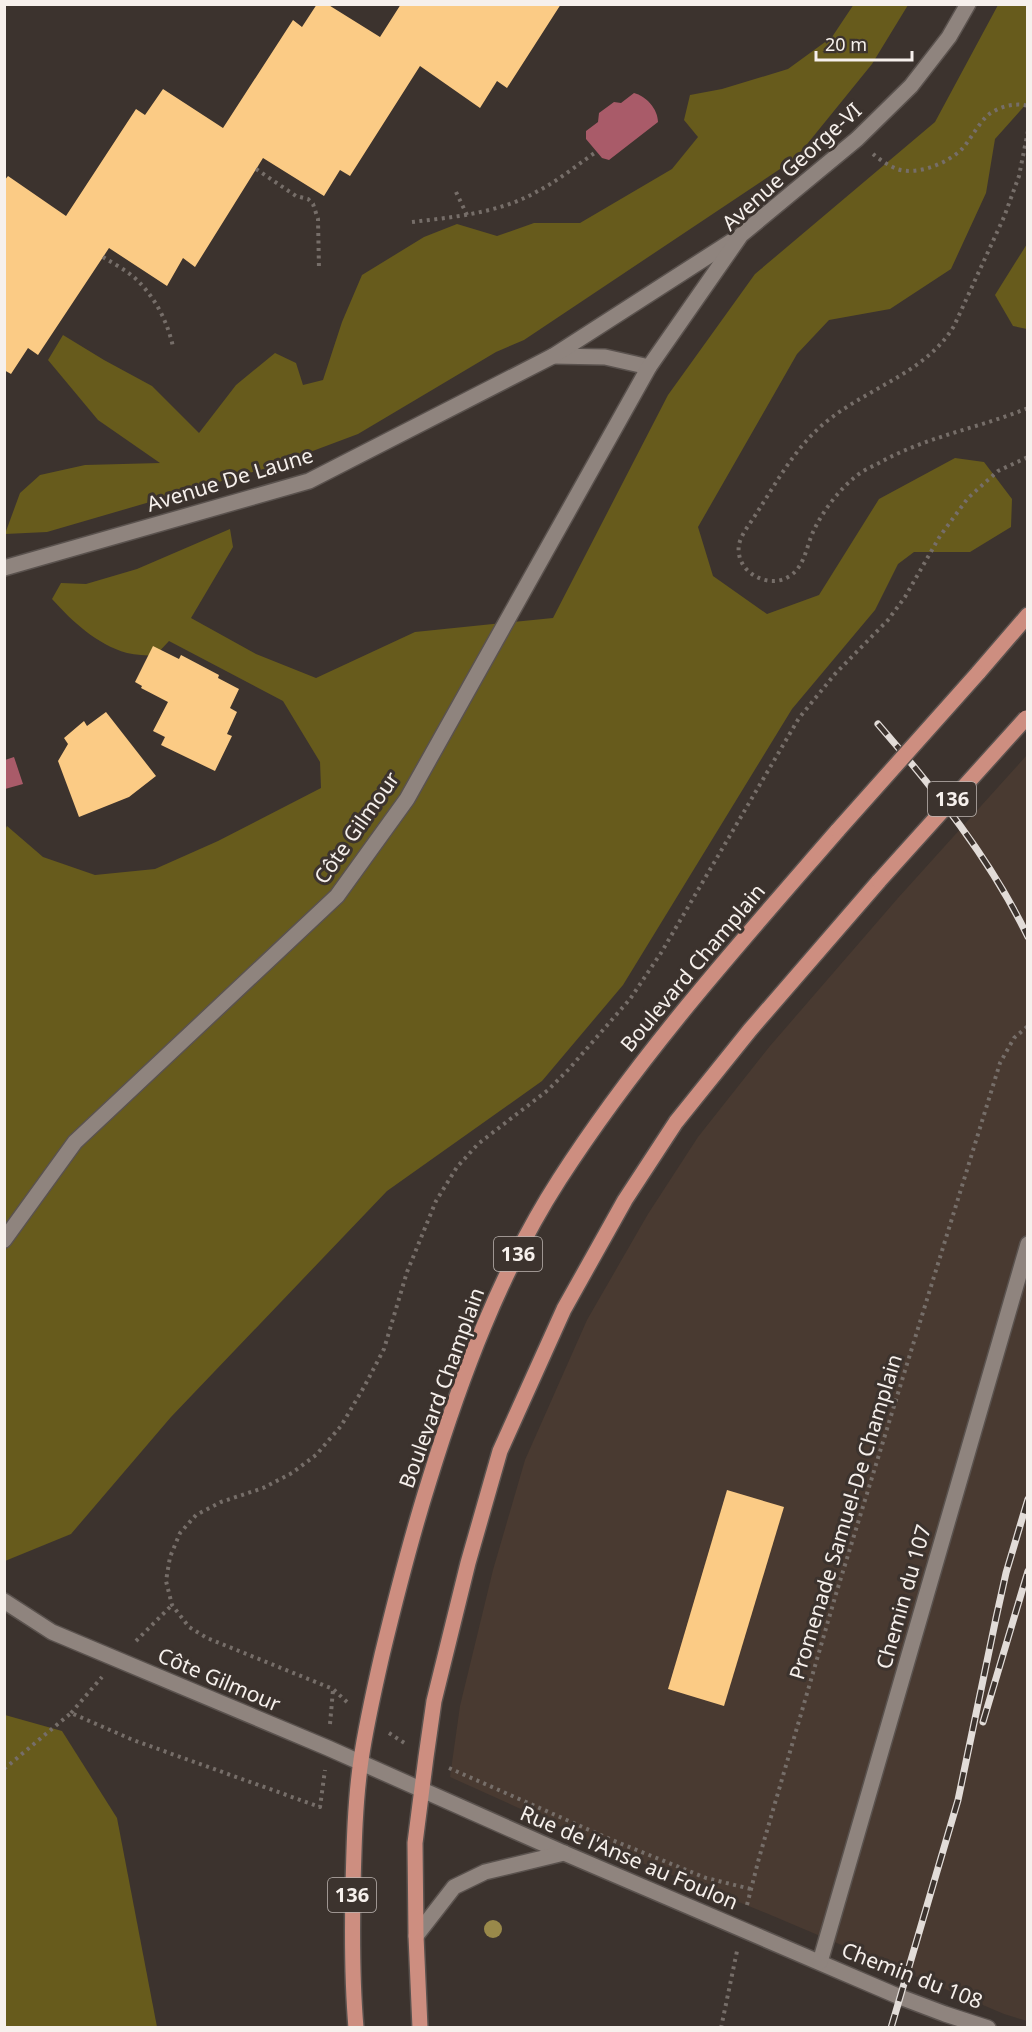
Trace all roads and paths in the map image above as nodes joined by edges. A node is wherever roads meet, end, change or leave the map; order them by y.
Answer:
1 (968, 4) edge
2 (1028, 106) edge
3 (1028, 131) edge
4 (857, 139) junction
5 (596, 152) dead end
6 (256, 169) dead end
7 (456, 192) dead end
8 (466, 215) junction
9 (412, 222) dead end
10 (741, 235) junction
11 (103, 257) dead end
12 (319, 268) dead end
13 (173, 347) dead end
14 (553, 356) junction
15 (649, 367) junction
16 (1028, 408) edge
17 (4, 567) edge
18 (1028, 615) edge
19 (1027, 717) edge
20 (1027, 1027) edge
21 (4, 1239) edge
22 (1028, 1244) edge
23 (4, 1601) edge
24 (333, 1689) dead end
25 (328, 1748) junction
26 (360, 1762) junction
27 (4, 1769) edge
28 (422, 1790) junction
29 (564, 1853) junction
30 (741, 1929) junction
31 (416, 1936) junction
32 (820, 1962) junction
33 (356, 2028) edge
34 (420, 2028) edge
35 (720, 2028) edge
36 (988, 2028) edge

1 - 4 street, Avenue George-VI
2 - 4 path
3 - 16 path
4 - 10 street, Avenue George-VI
5 - 8 path
6 - 12 path
7 - 8 path
8 - 9 path
10 - 14 street, Avenue De Laune
10 - 15 street, Avenue George-VI
11 - 13 path
14 - 15 street, Avenue De Laune
14 - 17 street, Avenue De Laune
15 - 21 street, Côte Gilmour
18 - 26 main road, Boulevard Champlain / 136, bridge
19 - 28 main road, 136, bridge
20 - 30 path, Promenade Samuel-De Champlain
22 - 32 street, Chemin du 107
23 - 25 street, Côte Gilmour
24 - 25 path
25 - 26 street, Côte Gilmour
25 - 27 path
26 - 28 street, Côte Gilmour
26 - 33 main road, Boulevard Champlain / 136
28 - 29 street, Rue de l'Anse au Foulon
28 - 31 main road, 136
29 - 30 street, Rue de l'Anse au Foulon
29 - 31 street
30 - 32 street, Rue de l'Anse au Foulon
30 - 35 path, Promenade Samuel-De Champlain
31 - 34 main road, 136
32 - 36 street, Chemin du 108

